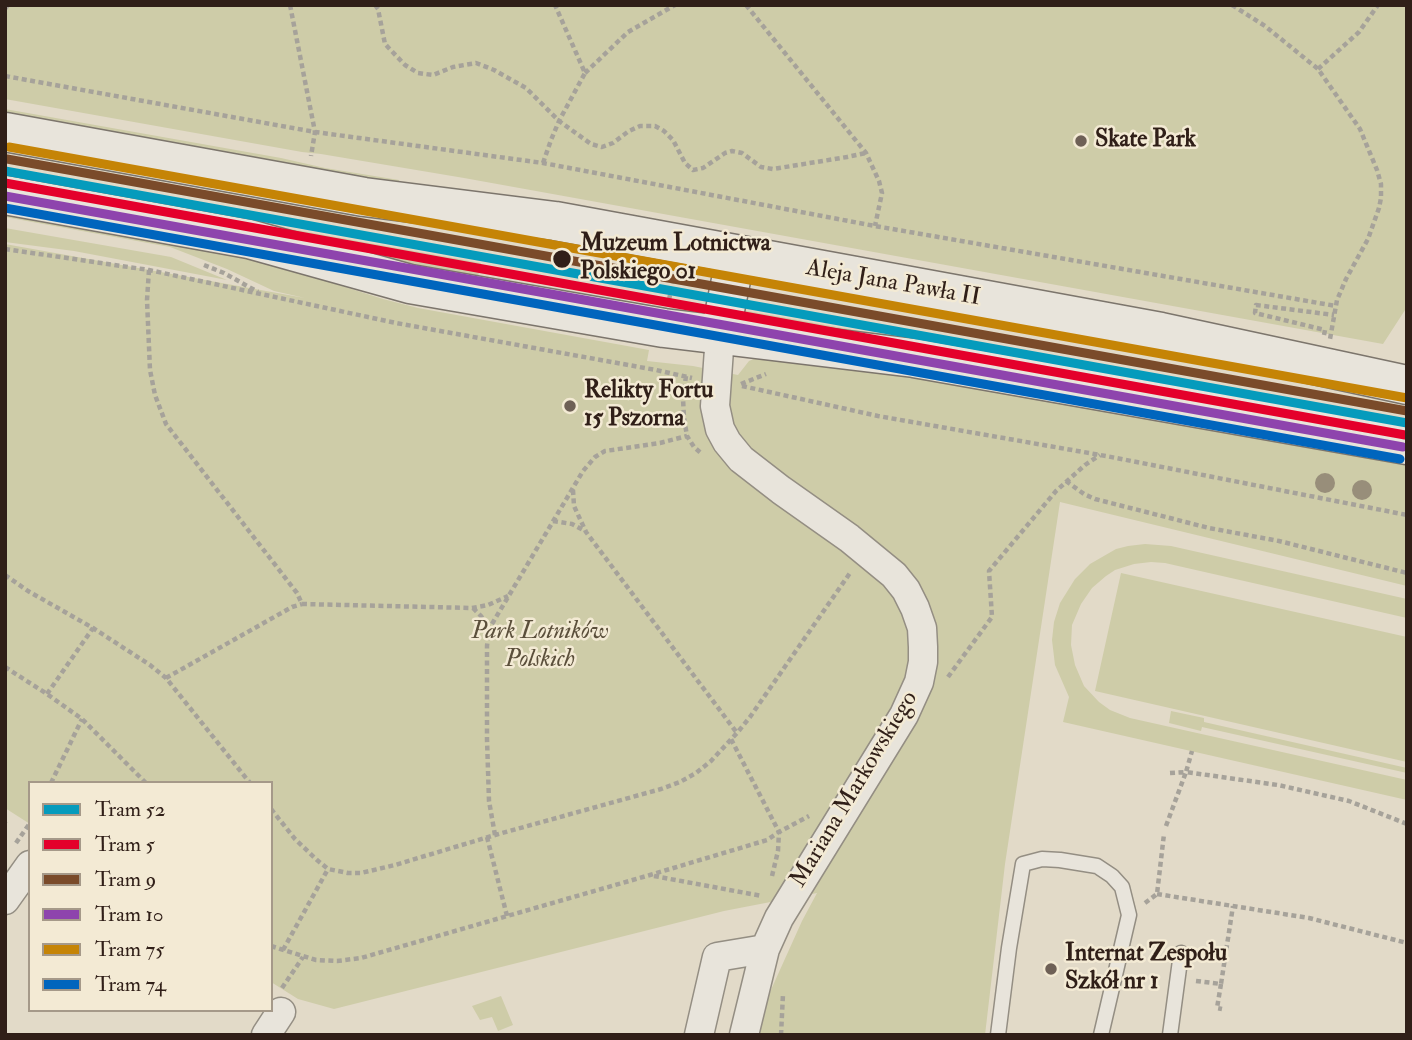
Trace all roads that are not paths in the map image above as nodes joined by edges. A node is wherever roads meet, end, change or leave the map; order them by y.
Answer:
1 (5, 132) edge
2 (5, 194) edge
3 (736, 254) junction
4 (720, 335) junction
5 (1407, 385) edge
6 (1407, 445) edge
7 (28, 867) edge
8 (5, 900) edge
9 (765, 949) junction
10 (1181, 953) dead end
11 (699, 1035) edge
12 (744, 1035) edge
13 (998, 1035) edge
14 (1101, 1035) edge
15 (1170, 1035) edge

1 - 3 main road, Aleja Jana Pawła II
2 - 4 main road
3 - 4 main road
3 - 5 main road, Aleja Jana Pawła II
4 - 6 main road
4 - 9 street, Mariana Markowskiego
7 - 8 street
9 - 11 street
9 - 12 street, Mariana Markowskiego
10 - 15 lane
13 - 14 lane

